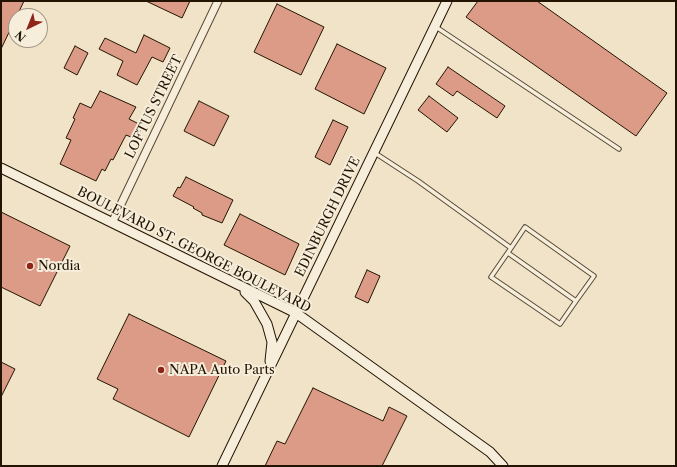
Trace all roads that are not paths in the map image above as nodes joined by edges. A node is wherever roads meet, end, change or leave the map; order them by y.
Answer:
1 (218, 1) edge
2 (447, 1) edge
3 (435, 26) junction
4 (619, 149) dead end
5 (374, 152) junction
6 (1, 168) edge
7 (112, 223) junction
8 (511, 248) junction
9 (508, 253) junction
10 (236, 284) junction
11 (576, 301) junction
12 (296, 313) junction
13 (266, 375) junction
14 (222, 466) edge
15 (503, 466) edge

1 - 7 street, LOFTUS STREET
2 - 3 street, EDINBURGH DRIVE
3 - 4 lane
3 - 5 street, EDINBURGH DRIVE
5 - 8 lane
5 - 12 street, EDINBURGH DRIVE
6 - 7 street, BOULEVARD ST. GEORGE BOULEVARD
7 - 10 street, BOULEVARD ST. GEORGE BOULEVARD
8 - 9 lane
8 - 11 lane
9 - 11 lane
9 - 11 lane
10 - 12 street, BOULEVARD ST. GEORGE BOULEVARD
10 - 13 street
12 - 13 street, EDINBURGH DRIVE
12 - 15 street, BOULEVARD ST. GEORGE BOULEVARD
13 - 14 street, EDINBURGH DRIVE

